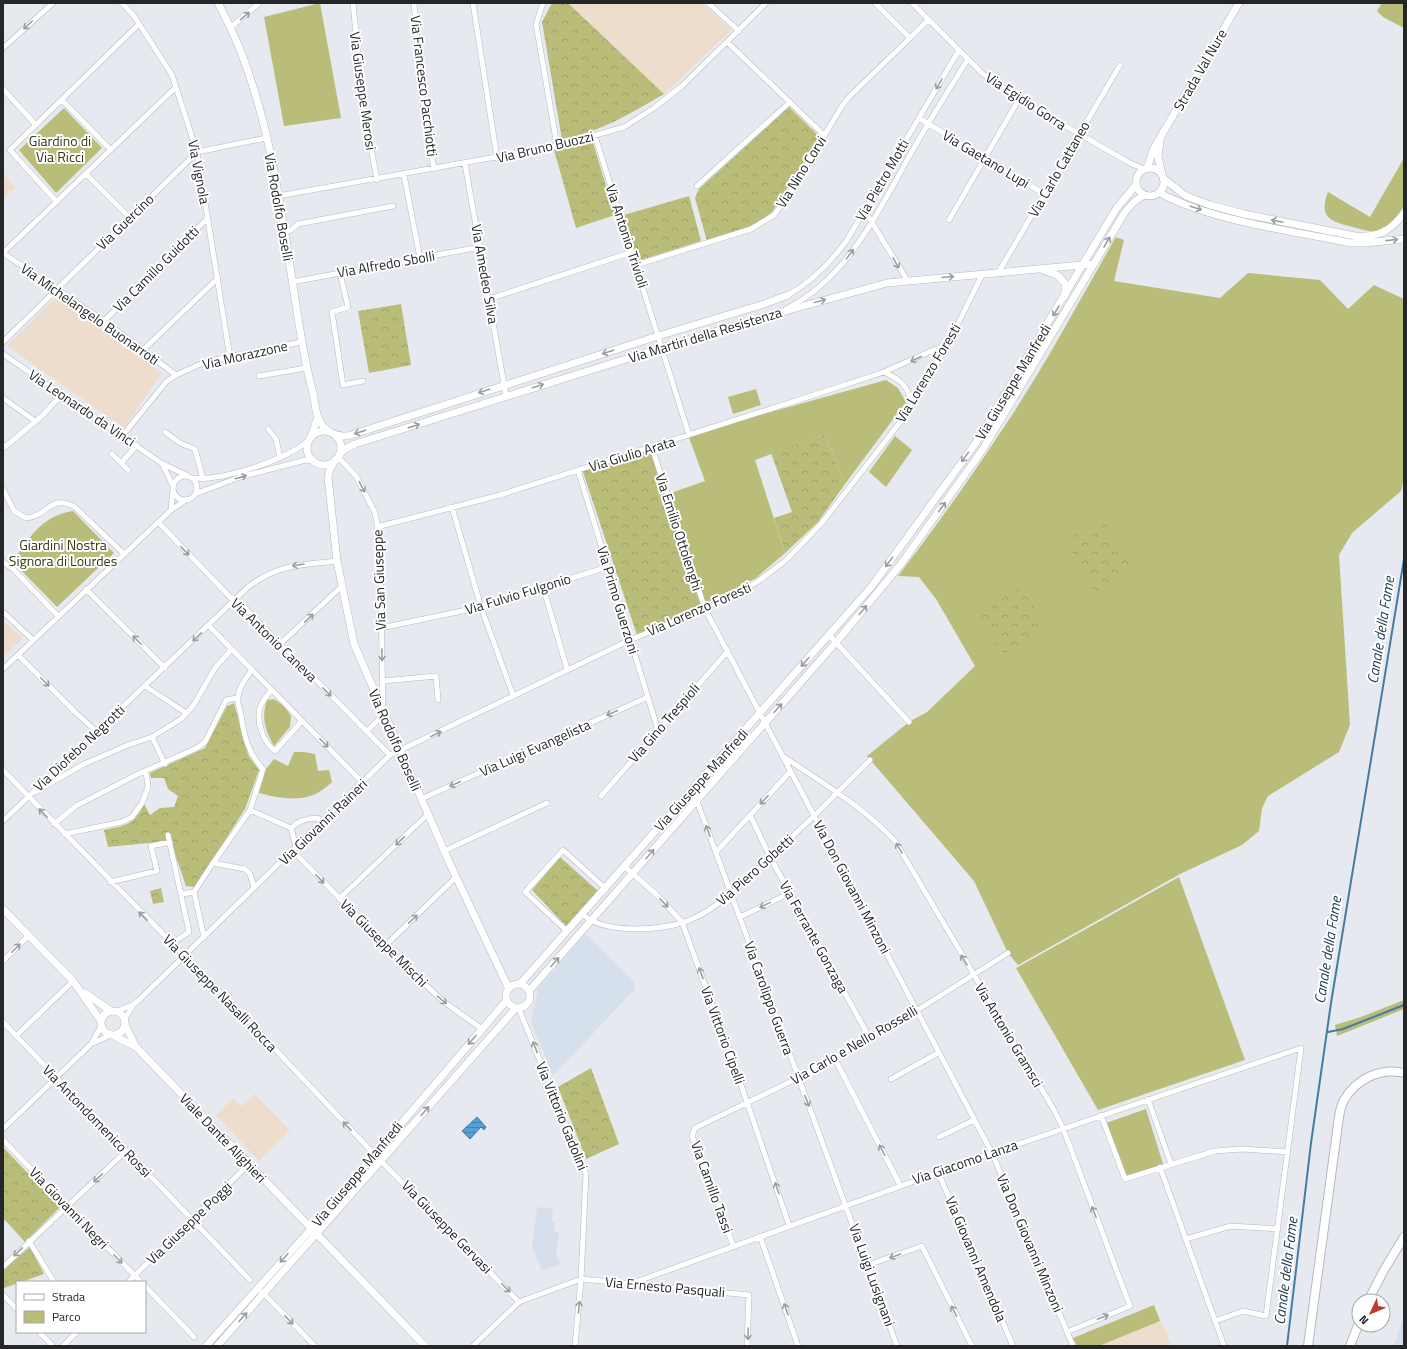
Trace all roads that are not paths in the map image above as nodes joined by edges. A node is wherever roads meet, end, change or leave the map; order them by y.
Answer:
1 (53, 3) edge
2 (122, 3) edge
3 (218, 3) edge
4 (259, 3) edge
5 (352, 3) edge
6 (414, 3) edge
7 (473, 3) edge
8 (543, 3) edge
9 (708, 3) edge
10 (766, 3) edge
11 (875, 3) edge
12 (912, 3) edge
13 (1239, 3) edge
14 (928, 20) junction
15 (139, 24) junction
16 (230, 28) junction
17 (739, 31) junction
18 (910, 38) junction
19 (727, 42) junction
20 (3, 48) edge
21 (959, 50) junction
22 (968, 59) junction
23 (1120, 65) dead end
24 (176, 87) junction
25 (3, 89) edge
26 (1019, 99) junction
27 (62, 100) junction
28 (790, 102) junction
29 (919, 118) junction
30 (928, 124) junction
31 (36, 125) junction
32 (1079, 134) junction
33 (824, 135) junction
34 (595, 136) junction
35 (1161, 137) junction
36 (266, 138) junction
37 (557, 146) junction
38 (111, 150) junction
39 (197, 152) junction
40 (984, 157) junction
41 (497, 158) junction
42 (465, 164) junction
43 (434, 169) junction
44 (1141, 169) junction
45 (86, 174) junction
46 (404, 175) junction
47 (1163, 177) junction
48 (377, 180) junction
49 (1136, 185) junction
50 (698, 186) dead end
51 (1160, 193) junction
52 (1044, 194) junction
53 (1144, 195) junction
54 (278, 196) junction
55 (57, 202) junction
56 (393, 206) dead end
57 (865, 211) junction
58 (1404, 213) edge
59 (129, 217) junction
60 (208, 218) junction
61 (949, 220) dead end
62 (872, 221) junction
63 (284, 232) junction
64 (1404, 239) edge
65 (480, 247) junction
66 (632, 252) junction
67 (3, 253) edge
68 (420, 258) junction
69 (1093, 264) junction
70 (636, 265) junction
71 (1083, 265) junction
72 (1041, 269) junction
73 (340, 273) junction
74 (998, 273) junction
75 (983, 274) junction
76 (218, 278) junction
77 (906, 280) junction
78 (292, 282) junction
79 (56, 289) junction
80 (788, 295) joint
81 (1064, 296) junction
82 (489, 299) junction
83 (778, 313) junction
84 (104, 320) junction
85 (658, 336) junction
86 (3, 342) edge
87 (301, 342) junction
88 (948, 344) junction
89 (662, 347) junction
90 (144, 350) junction
91 (3, 354) edge
92 (230, 358) junction
93 (306, 368) junction
94 (884, 372) junction
95 (176, 375) junction
96 (259, 376) dead end
97 (364, 381) dead end
98 (504, 385) junction
99 (62, 394) junction
100 (506, 396) junction
101 (3, 398) edge
102 (912, 405) junction
103 (435, 408) junction
104 (318, 417) junction
105 (438, 418) junction
106 (35, 421) junction
107 (268, 429) dead end
108 (164, 432) dead end
109 (331, 433) junction
110 (123, 435) junction
111 (689, 435) junction
112 (310, 438) junction
113 (3, 445) edge
114 (137, 445) junction
115 (652, 448) junction
116 (112, 454) dead end
117 (338, 457) junction
118 (280, 458) junction
119 (314, 462) junction
120 (121, 463) junction
121 (162, 463) junction
122 (128, 470) dead end
123 (578, 470) junction
124 (186, 475) junction
125 (328, 477) junction
126 (192, 478) junction
127 (203, 479) junction
128 (173, 488) junction
129 (3, 489) edge
130 (195, 494) junction
131 (186, 500) junction
132 (452, 507) junction
133 (171, 510) junction
134 (159, 523) junction
135 (377, 528) junction
136 (124, 554) junction
137 (337, 561) junction
138 (3, 562) edge
139 (607, 566) junction
140 (881, 574) junction
141 (887, 580) junction
142 (342, 586) junction
143 (543, 587) junction
144 (86, 589) junction
145 (235, 600) junction
146 (481, 607) junction
147 (705, 609) junction
148 (3, 612) edge
149 (58, 616) junction
150 (208, 626) junction
151 (381, 628) junction
152 (829, 635) junction
153 (33, 640) junction
154 (630, 640) junction
155 (836, 642) junction
156 (280, 644) junction
157 (232, 649) junction
158 (728, 651) junction
159 (18, 654) junction
160 (165, 668) junction
161 (3, 669) edge
162 (567, 669) junction
163 (252, 670) junction
164 (383, 681) junction
165 (145, 686) junction
166 (271, 689) junction
167 (513, 695) junction
168 (648, 697) junction
169 (237, 698) junction
170 (438, 700) dead end
171 (186, 713) junction
172 (761, 713) junction
173 (383, 715) junction
174 (302, 721) junction
175 (766, 721) junction
176 (908, 722) dead end
177 (658, 730) junction
178 (367, 731) junction
179 (97, 732) junction
180 (152, 737) junction
181 (401, 751) junction
182 (390, 755) junction
183 (782, 757) junction
184 (870, 760) dead end
185 (165, 764) junction
186 (3, 770) edge
187 (146, 771) junction
188 (790, 772) junction
189 (363, 783) junction
190 (838, 792) junction
191 (690, 793) junction
192 (27, 796) junction
193 (601, 796) dead end
194 (422, 799) junction
195 (697, 801) junction
196 (547, 803) dead end
197 (250, 810) junction
198 (428, 814) junction
199 (750, 816) junction
200 (814, 816) junction
201 (3, 820) edge
202 (325, 820) junction
203 (54, 824) junction
204 (291, 828) junction
205 (64, 834) junction
206 (168, 835) dead end
207 (170, 842) junction
208 (294, 850) junction
209 (444, 851) junction
210 (716, 852) junction
211 (770, 857) junction
212 (213, 863) junction
213 (625, 867) junction
214 (632, 874) junction
215 (456, 877) junction
216 (110, 882) junction
217 (254, 887) junction
218 (606, 889) junction
219 (194, 892) junction
220 (790, 893) junction
221 (182, 894) junction
222 (731, 894) junction
223 (340, 899) junction
224 (3, 909) edge
225 (582, 914) junction
226 (740, 917) junction
227 (590, 922) junction
228 (682, 922) junction
229 (567, 931) junction
230 (29, 935) junction
231 (204, 937) junction
232 (171, 944) junction
233 (385, 946) junction
234 (1008, 953) dead end
235 (184, 956) junction
236 (3, 961) edge
237 (973, 975) junction
238 (73, 981) junction
239 (520, 984) junction
240 (78, 988) junction
241 (509, 989) junction
242 (529, 991) junction
243 (507, 1000) junction
244 (134, 1004) junction
245 (518, 1008) junction
246 (916, 1011) junction
247 (113, 1012) junction
248 (3, 1022) edge
249 (125, 1023) junction
250 (101, 1024) junction
251 (482, 1029) junction
252 (112, 1035) junction
253 (16, 1036) junction
254 (869, 1037) junction
255 (92, 1043) junction
256 (136, 1047) junction
257 (938, 1053) junction
258 (834, 1057) junction
259 (1404, 1073) edge
260 (56, 1078) junction
261 (798, 1078) junction
262 (891, 1079) dead end
263 (1148, 1099) junction
264 (747, 1102) junction
265 (1101, 1115) junction
266 (974, 1120) junction
267 (694, 1128) joint
268 (1063, 1128) junction
269 (3, 1129) edge
270 (939, 1137) dead end
271 (3, 1140) edge
272 (126, 1151) junction
273 (1288, 1152) junction
274 (992, 1153) junction
275 (374, 1154) junction
276 (381, 1160) junction
277 (249, 1164) junction
278 (1171, 1164) junction
279 (1160, 1167) junction
280 (938, 1172) junction
281 (900, 1185) junction
282 (846, 1204) junction
283 (67, 1207) junction
284 (192, 1220) junction
285 (789, 1225) junction
286 (311, 1229) junction
287 (1278, 1229) junction
288 (1404, 1234) edge
289 (317, 1235) junction
290 (760, 1236) junction
291 (1404, 1237) edge
292 (1186, 1239) junction
293 (30, 1241) junction
294 (733, 1245) junction
295 (1397, 1248) junction
296 (868, 1266) junction
297 (3, 1267) edge
298 (134, 1275) junction
299 (582, 1279) junction
300 (250, 1280) dead end
301 (53, 1281) edge
302 (129, 1281) edge
303 (140, 1281) edge
304 (630, 1284) junction
305 (146, 1287) edge
306 (258, 1287) junction
307 (1372, 1293) edge
308 (264, 1294) junction
309 (3, 1295) edge
310 (519, 1302) junction
311 (16, 1308) edge
312 (1215, 1321) junction
313 (1067, 1332) junction
314 (40, 1333) edge
315 (76, 1333) edge
316 (1355, 1333) edge
317 (194, 1337) dead end
318 (53, 1346) edge
319 (63, 1346) edge
320 (206, 1346) edge
321 (217, 1346) edge
322 (315, 1346) edge
323 (425, 1346) edge
324 (473, 1346) edge
325 (575, 1346) edge
326 (747, 1346) edge
327 (798, 1346) edge
328 (897, 1346) edge
329 (972, 1346) edge
330 (1013, 1346) edge
331 (1073, 1346) edge
332 (1224, 1346) edge
333 (1308, 1346) edge
334 (1350, 1346) edge

1 -> 20 street
2 - 15 street, Via Vignola
3 - 16 main road, Via Rodolfo Boselli
16 -> 4 street
5 - 48 street, Via Giuseppe Merosi
6 - 43 street, Via Francesco Pacchiotti
7 - 41 street
8 - 37 street
9 - 17 street
10 - 17 street, Via Bruno Buozzi
11 - 18 street
12 - 14 street, Via Egidio Gorra
13 - 35 main road, Strada Val Nure
14 - 18 street
14 - 21 street, Via Egidio Gorra
15 - 24 street, Via Vignola
15 - 27 street
16 - 36 main road, Via Rodolfo Boselli
17 - 19 street, Via Bruno Buozzi
18 - 33 street, Via Nino Corvi
19 - 28 street
19 - 34 street, Via Bruno Buozzi
21 - 22 street, Via Egidio Gorra
21 -> 29 street, Via Pietro Motti
22 - 26 street, Via Egidio Gorra
22 - 30 street, Via Pietro Motti
23 - 32 street, Via Carlo Cattaneo
24 - 38 street
24 - 39 street, Via Vignola
25 - 31 street
26 - 32 street, Via Egidio Gorra
26 - 40 street
27 - 31 street
27 - 38 street
28 - 33 street
28 - 50 street
29 - 30 street, Via Gaetano Lupi
29 - 57 street, Via Pietro Motti
30 - 40 street, Via Gaetano Lupi
30 - 62 street, Via Pietro Motti
31 - 55 street
32 - 44 street, Via Egidio Gorra
32 - 52 street, Via Carlo Cattaneo
33 - 70 street, Via Nino Corvi
34 - 37 street, Via Bruno Buozzi
34 - 66 street, Via Antonio Trivioli
35 - 44 main road, Strada Val Nure
35 - 47 main road
36 - 39 street
36 - 54 main road, Via Rodolfo Boselli
37 - 41 street, Via Bruno Buozzi
38 - 45 street
39 - 59 street, Via Guercino
39 - 60 street, Via Vignola
40 - 52 street, Via Gaetano Lupi
40 - 61 street
41 - 42 street, Via Bruno Buozzi
42 - 43 street, Via Bruno Buozzi
42 - 65 street, Via Amedeo Silva
43 - 46 street, Via Bruno Buozzi
44 - 47 main road
44 - 49 main road
45 - 55 street
45 - 59 street
46 - 48 street, Via Bruno Buozzi
46 - 68 street
47 - 51 main road
58 -> 47 main road
48 - 54 street, Via Bruno Buozzi
49 - 53 main road
49 - 71 main road, Via Giuseppe Manfredi
51 - 53 main road
51 -> 64 main road
52 - 74 street, Via Carlo Cattaneo
69 -> 53 main road, Via Giuseppe Manfredi
54 - 63 main road, Via Rodolfo Boselli
55 - 67 street
56 - 63 street
57 - 62 street
57 - 80 street, Via Pietro Motti
59 - 79 street, Via Guercino
60 - 76 street, Via Vignola
60 - 84 street, Via Camillo Guidotti
62 -> 77 street, Via Pietro Motti
83 -> 62 street, Via Pietro Motti
63 - 78 main road, Via Rodolfo Boselli
65 - 68 street, Via Alfredo Sbolli
65 - 82 street, Via Amedeo Silva
66 - 70 street, Via Antonio Trivioli
66 - 82 street
67 - 79 street, Via Michelangelo Buonarroti
68 - 73 street, Via Alfredo Sbolli
69 - 71 main road, Via Martiri della Resistenza
141 -> 69 main road, Via Giuseppe Manfredi
70 - 85 street, Via Antonio Trivioli
71 - 72 main road, Via Martiri della Resistenza
71 - 81 main road, Via Giuseppe Manfredi
72 - 74 main road, Via Martiri della Resistenza
72 - 81 main road
73 - 78 street, Via Alfredo Sbolli
73 - 97 street
74 - 75 main road, Via Martiri della Resistenza
77 -> 75 main road, Via Martiri della Resistenza
75 - 88 street, Via Lorenzo Foresti
76 - 90 street
76 - 92 street, Via Vignola
83 -> 77 main road, Via Martiri della Resistenza
78 - 87 main road, Via Rodolfo Boselli
79 - 84 street, Via Michelangelo Buonarroti
79 - 86 street, Via Guercino
80 - 85 main road, Via Martiri della Resistenza
81 -> 140 main road, Via Giuseppe Manfredi
82 - 98 street, Via Amedeo Silva
83 - 89 main road, Via Martiri della Resistenza
84 - 90 street, Via Michelangelo Buonarroti
85 - 89 street
85 -> 98 main road, Via Martiri della Resistenza
87 - 92 street, Via Morazzone
87 - 93 main road, Via Rodolfo Boselli
88 -> 94 street, Via Giulio Arata
88 - 102 street, Via Lorenzo Foresti
100 -> 89 main road, Via Martiri della Resistenza
89 - 111 street
90 - 95 street, Via Michelangelo Buonarroti
91 - 99 street, Via Leonardo da Vinci
92 - 95 street, Via Morazzone
93 - 96 street
93 - 104 main road, Via Rodolfo Boselli
94 - 102 street
94 - 111 street, Via Giulio Arata
95 - 110 street, Via Morazzone
98 - 100 street, Via Amedeo Silva
98 -> 103 main road, Via Martiri della Resistenza
99 - 106 street
99 - 110 street, Via Leonardo da Vinci
100 - 105 main road, Via Martiri della Resistenza
101 - 106 street
102 - 147 street, Via Lorenzo Foresti
103 - 105 main road
103 -> 109 main road, Via Martiri della Resistenza
104 - 109 main road, Via Rodolfo Boselli
104 - 112 main road
117 -> 105 main road, Via Martiri della Resistenza
106 - 113 street
107 - 118 street
108 - 127 street
109 - 112 main road
109 - 117 main road
110 - 114 street, Via Leonardo da Vinci
111 - 115 street, Via Giulio Arata
112 - 118 street
112 - 119 main road
114 - 120 street
114 - 121 street, Via Leonardo da Vinci
115 - 123 street, Via Giulio Arata
115 - 147 street, Via Emilio Ottolenghi
116 - 120 street
117 - 119 main road
117 - 125 main road
117 -> 135 street, Via San Giuseppe
118 - 127 street
119 - 125 main road
130 -> 119 street
120 - 122 street
121 - 124 street, Via Leonardo da Vinci
121 - 128 street, Via Leonardo da Vinci
123 - 132 street, Via Giulio Arata
123 - 139 street, Via Primo Guerzoni
124 - 126 street
124 - 128 street
125 - 137 main road, Via Rodolfo Boselli
126 - 127 street
126 - 130 street
128 - 131 street
128 - 133 street
129 - 136 street
130 - 131 street
131 - 133 street
132 - 135 street, Via Giulio Arata
132 - 146 street
133 - 134 street
134 - 136 street
134 -> 145 street, Via Antonio Caneva
135 - 151 street, Via San Giuseppe
136 - 144 street
137 - 142 main road, Via Rodolfo Boselli
137 -> 145 street, Via Diofebo Negrotti
138 - 149 street
139 - 143 street, Via Fulvio Fulgonio
139 - 154 street, Via Primo Guerzoni
140 - 141 street
140 - 152 main road, Via Giuseppe Manfredi
155 -> 141 main road, Via Giuseppe Manfredi
156 -> 142 street
142 - 173 main road, Via Rodolfo Boselli
143 - 146 street, Via Fulvio Fulgonio
143 - 162 street
144 - 149 street
160 -> 144 street
145 - 150 street, Via Diofebo Negrotti
145 - 156 street, Via Antonio Caneva
146 - 151 street, Via Fulvio Fulgonio
146 - 167 street
147 - 154 street, Via Lorenzo Foresti
147 - 158 street, Via Emilio Ottolenghi
148 - 153 street
149 - 153 street
150 - 157 street
150 -> 160 street, Via Diofebo Negrotti
151 -> 164 street, Via San Giuseppe
152 - 155 street
152 -> 172 main road, Via Giuseppe Manfredi
153 - 159 street
154 - 162 street, Via Lorenzo Foresti
154 - 168 street, Via Primo Guerzoni
175 -> 155 main road, Via Giuseppe Manfredi
155 - 176 street
156 -> 178 street, Via Antonio Caneva
157 - 163 street
157 - 171 street, Via Diofebo Negrotti
158 - 172 street, Via Emilio Ottolenghi
158 - 177 street, Via Gino Trespioli
159 - 161 street
159 -> 179 street
160 - 165 street, Via Diofebo Negrotti
162 - 167 street, Via Lorenzo Foresti
163 - 166 street
163 - 169 street
164 - 170 street
164 - 173 street, Via San Giuseppe
165 - 171 street
165 - 179 street, Via Diofebo Negrotti
166 - 174 street
166 - 174 street
181 -> 167 street, Via Lorenzo Foresti
168 - 177 street, Via Primo Guerzoni
168 -> 194 street, Via Luigi Evangelista
169 - 185 street
169 - 197 street
171 - 180 street, Via Diofebo Negrotti
172 - 175 street, Via Emilio Ottolenghi
172 - 191 main road, Via Giuseppe Manfredi
173 - 178 street
173 - 181 main road, Via Rodolfo Boselli
174 -> 189 street
175 - 183 street, Via Don Giovanni Minzoni
175 - 195 main road, Via Giuseppe Manfredi
177 - 193 street, Via Gino Trespioli
178 - 182 street, Via Antonio Caneva
179 - 192 street, Via Diofebo Negrotti
180 - 185 street
180 - 192 street, Via Diofebo Negrotti
181 - 182 street, Via Lorenzo Foresti
181 - 194 main road, Via Rodolfo Boselli
182 - 189 street, Via Giovanni Raineri
183 - 188 street, Via Don Giovanni Minzoni
183 - 190 street, Via Antonio Gramsci
184 - 190 street, Via Piero Gobetti
185 - 187 street
186 - 192 street, Via Giuseppe Nasalli Rocca
187 - 203 street
187 - 205 street
188 -> 199 street
188 - 200 street, Via Don Giovanni Minzoni
189 - 202 street, Via Giovanni Raineri
190 - 200 street, Via Piero Gobetti
237 -> 190 street, Via Antonio Gramsci
191 - 195 street, Via Carolippo Guerra
191 - 213 main road, Via Giuseppe Manfredi
192 - 201 street
203 -> 192 street, Via Giuseppe Nasalli Rocca
194 - 198 main road, Via Rodolfo Boselli
210 -> 195 street, Via Carolippo Guerra
214 -> 195 main road, Via Giuseppe Manfredi
196 - 209 street
197 - 204 street
197 - 212 street
198 - 209 main road, Via Rodolfo Boselli
198 -> 223 street
199 - 210 street
199 - 211 street, Via Ferrante Gonzaga
200 - 211 street, Via Piero Gobetti
200 - 246 street, Via Don Giovanni Minzoni
202 - 204 street
202 - 208 street, Via Giovanni Raineri
203 - 205 street, Via Giuseppe Nasalli Rocca
204 - 208 street
205 - 216 street, Via Giuseppe Nasalli Rocca
206 - 207 street
207 - 216 street
207 - 221 street
208 - 217 street, Via Giovanni Raineri
208 -> 223 street, Via Giuseppe Mischi
209 - 215 main road, Via Rodolfo Boselli
210 - 222 street, Via Carolippo Guerra
211 - 220 street, Via Ferrante Gonzaga
211 - 222 street, Via Piero Gobetti
212 - 217 street
212 - 219 street
213 - 214 street, Via Vittorio Cipelli
213 - 218 main road, Via Giuseppe Manfredi
214 - 227 main road, Via Giuseppe Manfredi
214 -> 228 street, Via Vittorio Cipelli
233 -> 215 street
215 - 241 main road, Via Rodolfo Boselli
232 -> 216 street, Via Giuseppe Nasalli Rocca
217 - 231 street, Via Giovanni Raineri
218 - 225 main road, Via Giuseppe Manfredi
218 - 229 street
219 - 221 street
219 - 231 street
220 -> 226 street
220 - 254 street, Via Ferrante Gonzaga
221 - 232 street
222 - 226 street, Via Carolippo Guerra
222 - 228 street, Via Piero Gobetti
223 - 233 street, Via Giuseppe Mischi
224 - 230 main road
225 - 227 street
225 - 229 main road, Via Giuseppe Manfredi
226 - 261 street, Via Carolippo Guerra
227 - 228 street, Via Piero Gobetti
242 -> 227 main road, Via Giuseppe Manfredi
264 -> 228 street, Via Vittorio Cipelli
229 - 239 main road, Via Giuseppe Manfredi
236 -> 230 street
230 - 238 main road
231 - 235 street, Via Giovanni Raineri
232 - 235 street, Via Giuseppe Nasalli Rocca
233 -> 251 street, Via Giuseppe Mischi
234 - 237 street, Via Carlo e Nello Rosselli
235 - 244 street, Via Giovanni Raineri
275 -> 235 street, Via Giuseppe Nasalli Rocca
237 - 246 street, Via Carlo e Nello Rosselli
237 - 268 street, Via Antonio Gramsci
238 - 240 main road
238 - 253 street
239 - 241 main road
239 - 242 main road
240 - 247 main road
240 - 250 main road
241 - 243 main road
242 - 245 main road
243 - 245 main road
243 - 251 main road, Via Giuseppe Manfredi
244 - 247 street
244 - 249 street
276 -> 245 main road, Via Giuseppe Manfredi
299 -> 245 street, Via Vittorio Gadolini
246 - 254 street, Via Carlo e Nello Rosselli
246 - 257 street, Via Don Giovanni Minzoni
247 - 249 main road
247 - 250 main road
248 - 253 street, Via Antondomenico Rossi
249 - 252 main road
249 - 256 main road, Viale Dante Alighieri
250 - 252 main road
250 - 255 street
251 -> 275 main road, Via Giuseppe Manfredi
252 - 255 street
252 - 256 main road, Viale Dante Alighieri
253 - 260 street, Via Antondomenico Rossi
254 - 258 street, Via Carlo e Nello Rosselli
255 - 260 street
256 - 277 main road, Viale Dante Alighieri
257 - 262 street
257 - 266 street, Via Don Giovanni Minzoni
258 - 261 street, Via Carlo e Nello Rosselli
281 -> 258 street
259 - 333 main road
260 - 269 street
260 - 272 street, Via Antondomenico Rossi
261 - 264 street, Via Carlo e Nello Rosselli
261 -> 282 street, Via Carolippo Guerra
263 - 265 street, Via Giacomo Lanza
263 - 273 street, Via Giacomo Lanza
263 - 278 street
264 - 267 street, Via Carlo e Nello Rosselli
285 -> 264 street, Via Vittorio Cipelli
265 - 268 street, Via Giacomo Lanza
265 - 279 street
266 - 270 street
266 - 274 street, Via Don Giovanni Minzoni
267 - 294 street, Via Camillo Tassi
268 - 274 street, Via Giacomo Lanza
313 -> 268 street, Via Antonio Gramsci
271 - 283 street, Via Giovanni Negri
272 -> 283 street
272 - 284 street, Via Antondomenico Rossi
273 - 278 street
273 - 287 street
274 - 280 street, Via Giacomo Lanza
274 - 313 street, Via Don Giovanni Minzoni
275 - 276 street, Via Giuseppe Gervasi
275 - 286 main road, Via Giuseppe Manfredi
276 - 289 main road, Via Giuseppe Manfredi
276 -> 310 street, Via Giuseppe Gervasi
277 - 284 street, Via Giuseppe Poggi
277 - 286 main road, Viale Dante Alighieri
278 - 279 street
279 - 292 street
280 - 281 street, Via Giacomo Lanza
280 - 330 street, Via Giovanni Amendola
281 - 282 street, Via Giacomo Lanza
282 - 285 street, Via Giacomo Lanza
282 - 296 street, Via Luigi Lusignani
283 - 293 street
283 -> 298 street, Via Giovanni Negri
284 - 298 street, Via Giuseppe Poggi
284 - 300 street, Via Antondomenico Rossi
285 - 290 street, Via Giacomo Lanza
286 - 289 main road, Viale Dante Alighieri
286 -> 306 main road, Via Giuseppe Manfredi
287 - 292 street
287 - 312 street
288 - 295 main road
289 - 308 main road, Via Giuseppe Manfredi
289 - 323 main road, Viale Dante Alighieri
290 - 294 street, Via Giacomo Lanza
327 -> 290 street
291 - 295 main road
292 - 312 street
293 -> 297 street
293 - 301 street
294 - 304 street, Via Giacomo Lanza
295 - 307 main road
296 - 328 street, Via Luigi Lusignani
329 -> 296 street
298 - 302 street, Via Giuseppe Poggi
298 - 303 street, Via Giovanni Negri
299 - 304 street, Via Ernesto Pasquali
299 - 310 street
325 -> 299 street, Via Vittorio Gadolini
304 -> 326 street, Via Ernesto Pasquali
305 - 317 street
306 - 308 street
306 - 320 main road, Via Giuseppe Manfredi
321 -> 308 main road, Via Giuseppe Manfredi
308 -> 322 street
309 - 311 street
310 - 324 street
312 - 332 street
313 - 331 street, Via Don Giovanni Minzoni
314 - 318 street
315 - 319 street
316 - 334 main road

